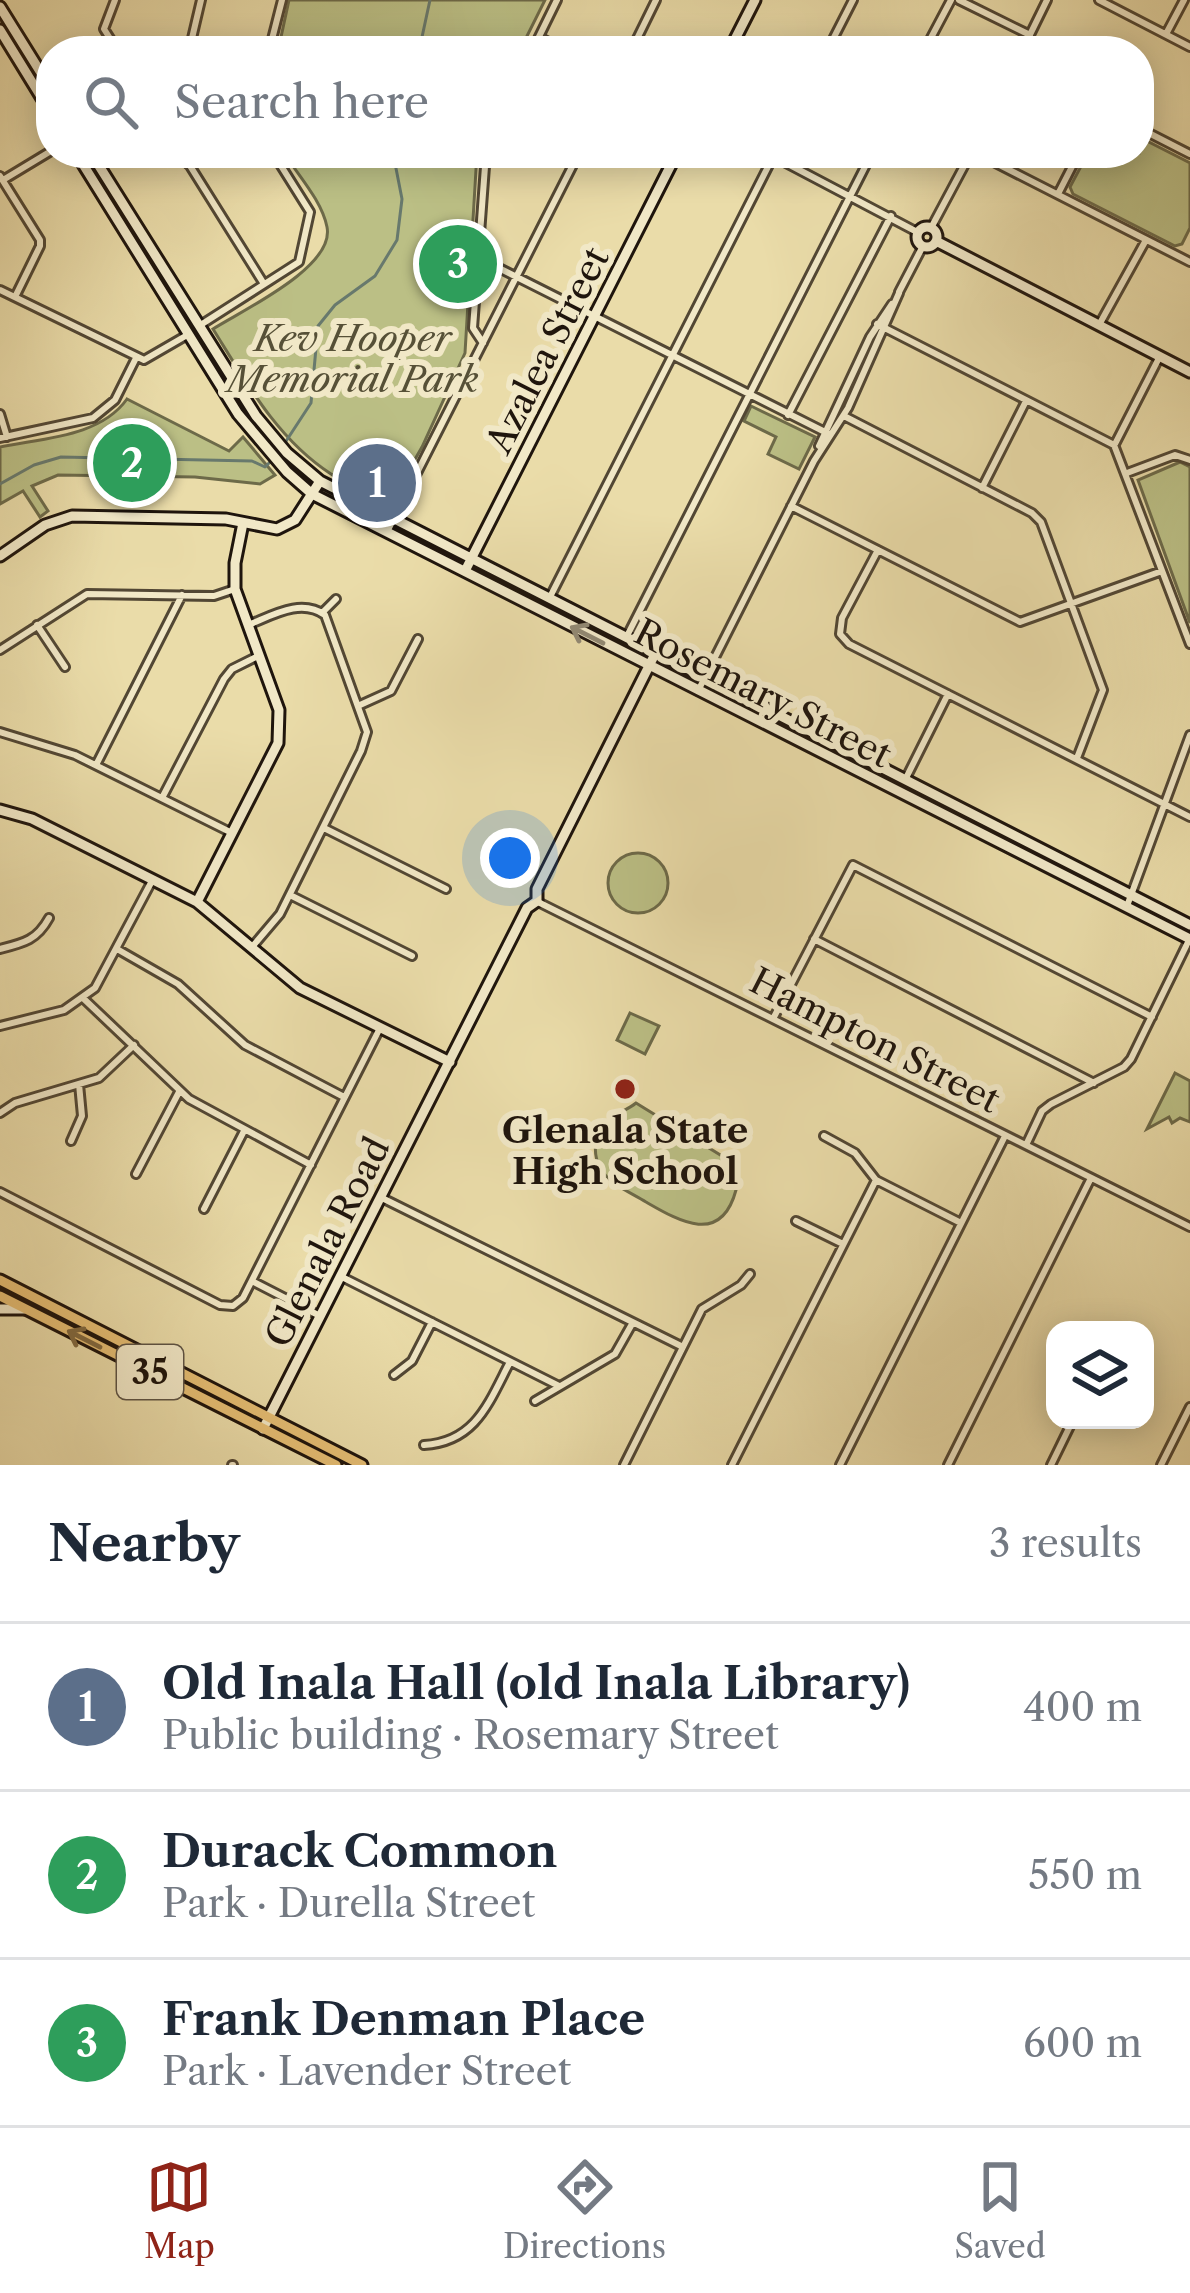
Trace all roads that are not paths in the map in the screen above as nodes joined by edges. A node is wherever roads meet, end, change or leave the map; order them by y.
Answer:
1 (115, 0) edge
2 (200, 0) edge
3 (282, 0) edge
4 (557, 0) edge
5 (656, 0) edge
6 (755, 0) edge
7 (853, 0) edge
8 (955, 0) edge
9 (1048, 0) edge
10 (1099, 0) edge
11 (1184, 0) edge
12 (2, 4) edge
13 (0, 29) edge
14 (1166, 34) junction
15 (1030, 35) joint
16 (108, 36) edge
17 (192, 36) edge
18 (273, 36) edge
19 (539, 36) edge
20 (638, 36) edge
21 (737, 36) edge
22 (835, 36) edge
23 (933, 36) edge
24 (1190, 47) edge
25 (36, 63) edge
26 (36, 88) edge
27 (1154, 136) edge
28 (1190, 154) edge
29 (36, 159) edge
30 (86, 168) edge
31 (100, 168) edge
32 (191, 168) edge
33 (282, 168) edge
34 (485, 168) edge
35 (571, 168) edge
36 (669, 168) edge
37 (765, 168) edge
38 (799, 168) edge
39 (864, 168) edge
40 (965, 168) edge
41 (1005, 168) edge
42 (1071, 168) edge
43 (2, 178) edge
44 (1058, 194) junction
45 (850, 195) junction
46 (891, 215) junction
47 (931, 228) junction
48 (919, 233) junction
49 (1146, 240) junction
50 (937, 241) junction
51 (1190, 245) edge
52 (922, 246) junction
53 (478, 258) junction
54 (1187, 261) edge
55 (516, 277) junction
56 (264, 284) junction
57 (0, 290) edge
58 (899, 293) junction
59 (15, 297) junction
60 (595, 316) junction
61 (474, 320) junction
62 (877, 324) junction
63 (1099, 325) junction
64 (886, 328) junction
65 (194, 330) junction
66 (489, 331) junction
67 (483, 343) junction
68 (672, 356) junction
69 (1160, 356) junction
70 (136, 358) junction
71 (1190, 372) edge
72 (749, 395) junction
73 (1026, 400) junction
74 (0, 414) edge
75 (788, 415) junction
76 (844, 416) junction
77 (827, 434) junction
78 (3, 438) edge
79 (1114, 445) junction
80 (283, 458) junction
81 (1190, 460) edge
82 (1127, 473) junction
83 (320, 481) junction
84 (982, 488) junction
85 (312, 494) junction
86 (791, 506) junction
87 (393, 519) junction
88 (243, 523) junction
89 (387, 532) junction
90 (878, 550) junction
91 (0, 556) edge
92 (471, 558) junction
93 (1162, 571) junction
94 (465, 572) junction
95 (235, 589) junction
96 (182, 595) junction
97 (336, 598) dead end
98 (549, 599) junction
99 (1070, 603) junction
100 (322, 613) junction
101 (37, 625) junction
102 (248, 625) junction
103 (418, 639) dead end
104 (625, 639) junction
105 (1190, 644) edge
106 (0, 650) edge
107 (655, 654) junction
108 (258, 656) junction
109 (64, 667) dead end
110 (649, 667) junction
111 (704, 678) junction
112 (698, 691) junction
113 (948, 694) junction
114 (360, 705) junction
115 (0, 732) edge
116 (1190, 735) edge
117 (1077, 758) junction
118 (96, 765) junction
119 (905, 780) junction
120 (162, 798) junction
121 (1165, 804) junction
122 (0, 810) edge
123 (1190, 817) edge
124 (324, 828) junction
125 (232, 833) junction
126 (153, 879) junction
127 (446, 889) dead end
128 (290, 895) junction
129 (1131, 895) junction
130 (537, 901) junction
131 (197, 902) junction
132 (1127, 907) junction
133 (49, 918) dead end
134 (1190, 925) edge
135 (813, 938) junction
136 (1190, 939) edge
137 (251, 947) junction
138 (0, 949) edge
139 (117, 949) junction
140 (412, 956) dead end
141 (84, 999) junction
142 (1152, 1017) junction
143 (772, 1019) junction
144 (0, 1026) edge
145 (380, 1028) junction
146 (134, 1045) junction
147 (448, 1062) junction
148 (1094, 1083) junction
149 (80, 1084) junction
150 (180, 1091) junction
151 (345, 1098) junction
152 (0, 1112) edge
153 (244, 1131) junction
154 (1005, 1135) junction
155 (824, 1136) dead end
156 (71, 1141) dead end
157 (1026, 1145) junction
158 (311, 1165) junction
159 (136, 1174) dead end
160 (1091, 1178) junction
161 (876, 1180) junction
162 (0, 1192) edge
163 (380, 1197) junction
164 (204, 1209) dead end
165 (796, 1221) dead end
166 (961, 1223) junction
167 (1190, 1227) edge
168 (844, 1244) junction
169 (750, 1274) dead end
170 (340, 1276) junction
171 (0, 1280) edge
172 (252, 1281) junction
173 (0, 1296) edge
174 (0, 1309) edge
175 (25, 1309) junction
176 (320, 1316) junction
177 (432, 1322) junction
178 (632, 1324) junction
179 (682, 1347) junction
180 (510, 1361) junction
181 (394, 1376) dead end
182 (559, 1386) junction
183 (535, 1401) dead end
184 (1190, 1407) edge
185 (266, 1424) junction
186 (1068, 1431) joint
187 (1081, 1437) dead end
188 (424, 1445) dead end
189 (336, 1465) edge
190 (362, 1465) edge
191 (624, 1465) edge
192 (732, 1465) edge
193 (840, 1465) edge
194 (948, 1465) edge
195 (1051, 1465) edge
196 (1161, 1465) edge

1 - 16 street
2 - 17 street
3 - 18 street
4 - 19 street
5 - 20 street
6 - 21 street
7 - 22 street
8 - 15 street
8 - 23 street
9 - 15 street
10 - 14 street
11 - 14 street
12 - 25 street
13 - 26 street
14 - 24 street
27 - 28 street
29 - 43 street
30 - 65 street
31 - 65 street
32 - 56 street
33 - 56 street
34 - 53 street
35 - 55 street
36 - 60 street, Azalea Street
37 - 68 street
38 - 45 street
39 - 45 street
40 - 47 street
41 - 44 street
42 - 44 street
43 - 59 street
44 - 49 street
45 - 46 street
45 - 72 street
46 - 48 street
46 - 75 street
47 - 48 street
47 - 50 street
48 - 52 street
49 - 54 street
49 - 63 street
50 - 52 street
50 - 63 street
51 - 54 street
52 - 58 street
53 - 55 street
53 - 61 street
55 - 60 street
55 - 66 street
56 - 65 street
57 - 59 street
58 - 62 street
58 - 64 street
59 - 70 street
60 - 68 street
60 - 92 street, Azalea Street
61 - 66 street
61 - 67 street
62 - 64 street
62 - 77 street
63 - 69 street
64 - 73 street
64 - 76 street
65 - 70 street
65 - 80 street
66 - 67 street
67 - 87 street
68 - 72 street
68 - 98 street
69 - 71 street
69 - 79 street
70 - 78 street
72 - 75 street
72 - 104 street
73 - 79 street
73 - 84 street
74 - 78 street
75 - 77 street
76 - 77 street
76 - 84 street
77 - 86 street
79 - 82 street
80 - 83 street, Rosemary Street
80 - 85 street, Rosemary Street
81 - 82 street
82 - 93 street
83 - 85 street
83 - 87 street, Rosemary Street
84 - 99 street
85 - 88 street
85 - 89 street, Rosemary Street
86 - 90 street
86 - 111 street
87 - 89 street
87 - 92 street, Rosemary Street
88 - 91 street
88 - 95 street
89 - 94 street, Rosemary Street
90 - 99 street
90 - 113 street
92 - 94 street, Azalea Street
92 - 98 street, Rosemary Street
93 - 99 street
93 - 105 street
110 -> 94 street, Rosemary Street
95 - 96 street
95 - 102 street
96 - 101 street
96 - 118 street
97 - 100 street
98 - 104 street, Rosemary Street
99 - 117 street
100 - 102 street
100 - 114 street
101 - 106 street
101 - 109 street
102 - 108 street
103 - 114 street
104 - 107 street, Rosemary Street
107 - 110 street, Glenala Road
107 - 111 street, Rosemary Street
108 - 120 street
108 - 125 street
110 - 112 street, Rosemary Street
110 - 130 street, Glenala Road
111 - 112 street
111 - 119 street, Rosemary Street
112 - 132 street, Rosemary Street
113 - 117 street
113 - 119 street
114 - 124 street
115 - 118 street
116 - 121 street
117 - 121 street
118 - 120 street
119 - 129 street, Rosemary Street
120 - 125 street
121 - 123 street
121 - 129 street
122 - 126 street
124 - 127 street
124 - 128 street
125 - 131 street
126 - 131 street
126 - 139 street
128 - 137 street
128 - 140 street
129 - 132 street
129 - 134 street, Rosemary Street
130 - 143 street, Hampton Street
130 - 147 street, Glenala Road
131 - 137 street
132 - 136 street, Rosemary Street
133 - 138 street
135 - 142 street
135 - 143 street
135 - 148 street
136 - 142 street
137 - 145 street
139 - 141 street
139 - 151 street
141 - 144 street
141 - 146 street
142 - 148 street
143 - 154 street, Hampton Street
145 - 147 street
145 - 151 street
146 - 149 street
146 - 150 street
147 - 163 street, Glenala Road
148 - 157 street
149 - 152 street
149 - 156 street
150 - 153 street
150 - 159 street
151 - 158 street
153 - 158 street
153 - 164 street
154 - 157 street, Hampton Street
154 - 166 street
155 - 161 street
157 - 160 street, Hampton Street
158 - 172 street
160 - 167 street, Hampton Street
160 - 194 street
161 - 166 street
161 - 168 street
162 - 172 street
163 - 170 street, Glenala Road
163 - 178 street
165 - 168 street
166 - 193 street
168 - 192 street
169 - 179 street
170 - 176 street, Glenala Road
170 - 177 street
171 - 185 main road, 35
172 - 176 street
173 - 175 main road, 35
174 - 175 street
185 -> 175 main road, 35
176 - 185 street, Glenala Road
177 - 180 street
177 - 181 street
178 - 179 street
178 - 182 street
179 - 191 street
180 - 182 street
180 - 188 street
182 - 183 street
184 - 196 street
185 - 189 main road, 35
185 - 190 main road, 35
186 - 187 street
186 - 195 street

